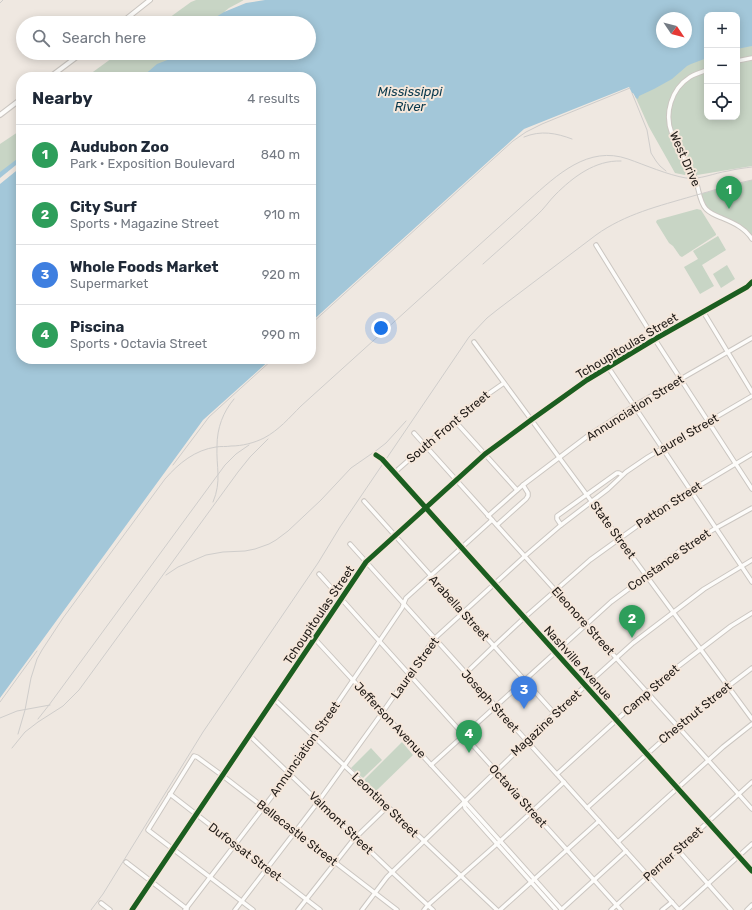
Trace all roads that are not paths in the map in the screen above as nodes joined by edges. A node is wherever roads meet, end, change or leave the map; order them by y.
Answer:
1 (150, 0) edge
2 (129, 16) edge
3 (752, 58) edge
4 (73, 60) edge
5 (740, 60) edge
6 (704, 71) edge
7 (57, 72) edge
8 (16, 103) edge
9 (0, 115) edge
10 (752, 239) edge
11 (596, 245) dead end
12 (752, 282) edge
13 (747, 287) junction
14 (752, 287) edge
15 (704, 313) junction
16 (752, 338) edge
17 (655, 339) junction
18 (474, 342) dead end
19 (728, 352) junction
20 (608, 367) junction
21 (681, 380) junction
22 (504, 383) junction
23 (752, 392) edge
24 (752, 396) edge
25 (634, 406) junction
26 (454, 420) junction
27 (531, 420) junction
28 (708, 422) junction
29 (414, 433) dead end
30 (425, 446) junction
31 (663, 448) junction
32 (485, 454) junction
33 (752, 454) edge
34 (559, 458) junction
35 (735, 463) junction
36 (389, 467) dead end
37 (394, 473) junction
38 (622, 475) junction
39 (456, 480) junction
40 (523, 485) junction
41 (752, 489) edge
42 (517, 490) junction
43 (691, 490) junction
44 (586, 494) junction
45 (364, 501) dead end
46 (592, 502) junction
47 (426, 508) junction
48 (752, 508) edge
49 (488, 516) junction
50 (492, 520) junction
51 (497, 525) junction
52 (561, 525) junction
53 (716, 528) junction
54 (395, 536) junction
55 (619, 539) junction
56 (350, 544) dead end
57 (461, 548) junction
58 (525, 556) junction
59 (752, 560) edge
60 (366, 562) junction
61 (741, 566) junction
62 (319, 574) dead end
63 (430, 575) junction
64 (646, 576) junction
65 (752, 582) edge
66 (494, 584) junction
67 (555, 590) junction
68 (341, 599) junction
69 (404, 604) junction
70 (464, 612) junction
71 (673, 612) junction
72 (752, 613) edge
73 (524, 618) junction
74 (586, 624) junction
75 (315, 639) junction
76 (434, 639) junction
77 (379, 641) junction
78 (494, 646) junction
79 (700, 649) junction
80 (555, 652) junction
81 (616, 658) junction
82 (752, 668) edge
83 (466, 673) junction
84 (409, 674) junction
85 (353, 680) junction
86 (525, 680) junction
87 (586, 686) junction
88 (728, 686) junction
89 (647, 693) junction
90 (274, 699) junction
91 (495, 706) junction
92 (382, 713) junction
93 (555, 714) junction
94 (752, 719) edge
95 (616, 720) junction
96 (752, 724) edge
97 (678, 726) junction
98 (463, 735) junction
99 (250, 736) junction
100 (314, 738) junction
101 (526, 740) junction
102 (647, 754) junction
103 (708, 760) junction
104 (431, 765) junction
105 (345, 766) junction
106 (496, 771) junction
107 (289, 774) junction
108 (556, 774) junction
109 (223, 776) junction
110 (564, 782) junction
111 (752, 782) edge
112 (677, 788) junction
113 (170, 794) junction
114 (738, 794) junction
115 (318, 802) junction
116 (464, 802) junction
117 (263, 807) junction
118 (387, 807) junction
119 (587, 808) junction
120 (752, 810) edge
121 (533, 812) junction
122 (196, 815) junction
123 (599, 821) junction
124 (708, 822) junction
125 (296, 832) junction
126 (355, 837) junction
127 (424, 842) junction
128 (618, 842) junction
129 (499, 843) junction
130 (234, 844) junction
131 (752, 844) edge
132 (173, 848) junction
133 (567, 850) junction
134 (678, 850) junction
135 (626, 851) junction
136 (738, 856) junction
137 (126, 862) dead end
138 (335, 862) junction
139 (267, 869) junction
140 (752, 871) edge
141 (392, 872) junction
142 (461, 876) junction
143 (648, 876) junction
144 (210, 877) junction
145 (535, 879) junction
146 (594, 880) junction
147 (151, 882) junction
148 (532, 882) junction
149 (708, 884) junction
150 (375, 893) junction
151 (306, 899) junction
152 (242, 902) junction
153 (672, 902) junction
154 (101, 903) dead end
155 (428, 905) junction
156 (617, 905) junction
157 (752, 905) edge
158 (110, 910) edge
159 (132, 910) edge
160 (186, 910) edge
161 (236, 910) edge
162 (253, 910) edge
163 (298, 910) edge
164 (320, 910) edge
165 (362, 910) edge
166 (397, 910) edge
167 (424, 910) edge
168 (433, 910) edge
169 (497, 910) edge
170 (500, 910) edge
171 (556, 910) edge
172 (562, 910) edge
173 (611, 910) edge
174 (621, 910) edge
175 (662, 910) edge
176 (679, 910) edge
177 (731, 910) edge
178 (747, 910) edge

1 - 2 main road
3 - 5 street
4 - 7 main road
6 - 10 street, West Drive
8 - 9 main road
11 - 17 street
12 - 13 street, Tchoupitoulas Street
13 - 14 street
13 - 15 street, Tchoupitoulas Street
15 - 17 street, Tchoupitoulas Street
15 - 19 street
16 - 19 street, Annunciation Street
17 - 20 street, Tchoupitoulas Street
17 - 21 street
18 - 22 street, State Street
19 - 21 street, Annunciation Street
19 - 23 street
20 - 25 street
20 - 27 street, Tchoupitoulas Street
21 - 25 street, Annunciation Street
21 - 28 street
22 - 26 street, South Front Street
22 - 27 street, State Street
24 - 28 street, Laurel Street
25 - 31 street
25 - 34 street, Annunciation Street
26 - 30 street, South Front Street
26 - 32 street
27 - 32 street, Tchoupitoulas Street
27 - 34 street, State Street
28 - 31 street, Laurel Street
28 - 35 street
29 - 30 street, Eleonore Street
30 - 37 street, South Front Street
30 - 39 street, Eleonore Street
31 - 38 street, Laurel Street
31 - 43 street
32 - 39 street, Tchoupitoulas Street
32 - 42 street
33 - 35 street, Patton Street
34 - 40 street, Annunciation Street
34 - 44 street, State Street
35 - 41 street
35 - 43 street, Patton Street
36 - 37 street, Nashville Avenue
37 - 47 street, Nashville Avenue
38 - 44 street, Laurel Street
38 - 46 street, Laurel Street
39 - 47 street, Tchoupitoulas Street
39 - 49 street, Eleonore Street
40 - 42 street, Annunciation Street
40 - 51 street
42 - 49 street, Annunciation Street
43 - 53 street
43 - 55 street, Patton Street
44 - 46 street, State Street
44 - 52 street, Laurel Street
45 - 54 street, Arabella Street
46 - 52 street, Laurel Street
46 - 55 street, State Street
47 - 54 street, Tchoupitoulas Street
47 - 57 street, Nashville Avenue
48 - 53 street, Constance Street
49 - 50 street, Eleonore Street
50 - 51 street, Eleonore Street
50 - 57 street, Annunciation Street
51 - 58 street, Eleonore Street
52 - 58 street, Laurel Street
53 - 61 street
53 - 64 street, Constance Street
54 - 60 street, Tchoupitoulas Street
54 - 63 street, Arabella Street
55 - 64 street, State Street
55 - 67 street, Patton Street
56 - 60 street, Joseph Street
57 - 63 street, Annunciation Street
57 - 66 street, Nashville Avenue
58 - 66 street, Laurel Street
58 - 67 street, Eleonore Street
59 - 61 street, Magazine Street
60 - 68 street, Tchoupitoulas Street
60 - 69 street, Joseph Street
61 - 65 street
61 - 71 street, Magazine Street
62 - 68 street, Octavia Street
63 - 69 street, Annunciation Street
63 - 70 street, Arabella Street
64 - 71 street, State Street
64 - 74 street, Constance Street
66 - 70 street, Laurel Street
66 - 73 street, Nashville Avenue
67 - 73 street, Patton Street
67 - 74 street, Eleonore Street
68 - 75 street, Tchoupitoulas Street
68 - 77 street, Octavia Street
69 - 76 street, Joseph Street
69 - 77 street, Annunciation Street
70 - 76 street, Laurel Street
70 - 78 street, Arabella Street
71 - 79 street, State Street
71 - 81 street, Magazine Street
72 - 79 street, Camp Street
73 - 78 street, Patton Street
73 - 80 street, Nashville Avenue
74 - 80 street, Constance Street
74 - 81 street, Eleonore Street
75 - 85 street, Jefferson Avenue
75 - 90 street, Tchoupitoulas Street
76 - 83 street, Joseph Street
76 - 84 street, Laurel Street
77 - 84 street, Octavia Street
77 - 85 street, Annunciation Street
78 - 83 street, Patton Street
78 - 86 street, Arabella Street
79 - 88 street, State Street
79 - 89 street, Camp Street
80 - 86 street, Constance Street
80 - 87 street, Nashville Avenue
81 - 87 street, Magazine Street
81 - 89 street, Eleonore Street
82 - 88 street, Chestnut Street
83 - 91 street, Joseph Street
84 - 92 street, Laurel Street
84 - 98 street, Octavia Street
85 - 92 street, Jefferson Avenue
85 - 100 street, Annunciation Street
86 - 91 street, Constance Street
86 - 93 street, Arabella Street
87 - 93 street, Magazine Street
87 - 95 street, Nashville Avenue
88 - 94 street, State Street
88 - 97 street, Chestnut Street
89 - 95 street, Camp Street
89 - 97 street, Eleonore Street
90 - 99 street, Tchoupitoulas Street
90 - 100 street, Leontine Street
91 - 98 street, Constance Street
91 - 101 street, Joseph Street
92 - 104 street, Jefferson Avenue
92 - 105 street, Laurel Street
93 - 101 street, Magazine Street
95 - 102 street, Nashville Avenue
95 - 108 street, Camp Street
96 - 103 street
97 - 102 street, Chestnut Street
97 - 103 street, Eleonore Street
98 - 104 street, Constance Street
98 - 106 street, Octavia Street
99 - 107 street, Valmont Street
99 - 109 street, Tchoupitoulas Street
100 - 105 street, Leontine Street
100 - 107 street, Annunciation Street
101 - 106 street, Magazine Street
101 - 108 street, Joseph Street
102 - 112 street, Nashville Avenue
102 - 119 street, Chestnut Street
103 - 112 street
103 - 114 street, Eleonore Street
104 - 116 street, Jefferson Avenue
105 - 115 street, Laurel Street
105 - 118 street, Leontine Street
106 - 116 street, Magazine Street
106 - 121 street, Octavia Street
107 - 115 street, Valmont Street
107 - 117 street, Annunciation Street
108 - 110 street, Joseph Street
109 - 113 street, Bellecastle Street
109 - 117 street, Bellecastle Street
109 - 122 street, Tchoupitoulas Street
110 - 119 street, Joseph Street
110 - 121 street
111 - 114 street, Perrier Street
112 - 124 street, Nashville Avenue
112 - 128 street
113 - 122 street, Dufossat Street
113 - 132 street
114 - 120 street, Eleonore Street
114 - 124 street, Perrier Street
115 - 125 street, Laurel Street
115 - 126 street, Valmont Street
116 - 127 street, Magazine Street
116 - 129 street, Jefferson Avenue
117 - 125 street, Bellecastle Street
117 - 130 street, Annunciation Street
118 - 126 street
118 - 127 street, Leontine Street
119 - 123 street, Joseph Street
121 - 129 street
121 - 133 street, Octavia Street
122 - 130 street, Dufossat Street
122 - 132 street, Tchoupitoulas Street
123 - 128 street, Joseph Street
123 - 133 street
124 - 134 street, Perrier Street
124 - 136 street, Nashville Avenue
125 - 138 street, Bellecastle Street
125 - 139 street, Laurel Street
126 - 138 street
126 - 141 street, Valmont Street
127 - 141 street, Magazine Street
127 - 142 street, Leontine Street
128 - 135 street, Joseph Street
129 - 142 street
129 - 145 street, Jefferson Avenue
129 - 148 street, Jefferson Avenue
130 - 139 street, Dufossat Street
130 - 144 street, Annunciation Street
131 - 136 street
132 - 144 street
132 - 147 street, Tchoupitoulas Street
133 - 145 street
133 - 146 street, Octavia Street
134 - 143 street, Perrier Street
134 - 149 street
135 - 143 street, Joseph Street
135 - 146 street
136 - 140 street, Nashville Avenue
136 - 149 street
137 - 147 street
138 - 150 street, Bellecastle Street
138 - 151 street
139 - 151 street, Dufossat Street
139 - 152 street, Laurel Street
141 - 150 street, Magazine Street
141 - 155 street, Valmont Street
142 - 155 street
142 - 169 street, Leontine Street
143 - 153 street, Joseph Street
143 - 156 street, Perrier Street
144 - 152 street
144 - 160 street, Annunciation Street
145 - 148 street
145 - 172 street, Jefferson Avenue
146 - 156 street, Octavia Street
146 - 172 street
147 - 159 street, Tchoupitoulas Street
147 - 160 street
148 - 170 street
148 - 171 street, Jefferson Avenue
149 - 176 street
149 - 177 street
150 - 165 street, Magazine Street
150 - 166 street, Bellecastle Street
151 - 163 street
151 - 164 street, Dufossat Street
152 - 161 street, Laurel Street
152 - 162 street
153 - 175 street
153 - 176 street, Joseph Street
154 - 158 street
155 - 167 street
155 - 168 street, Valmont Street
156 - 173 street, Perrier Street
156 - 174 street, Octavia Street
157 - 178 street

